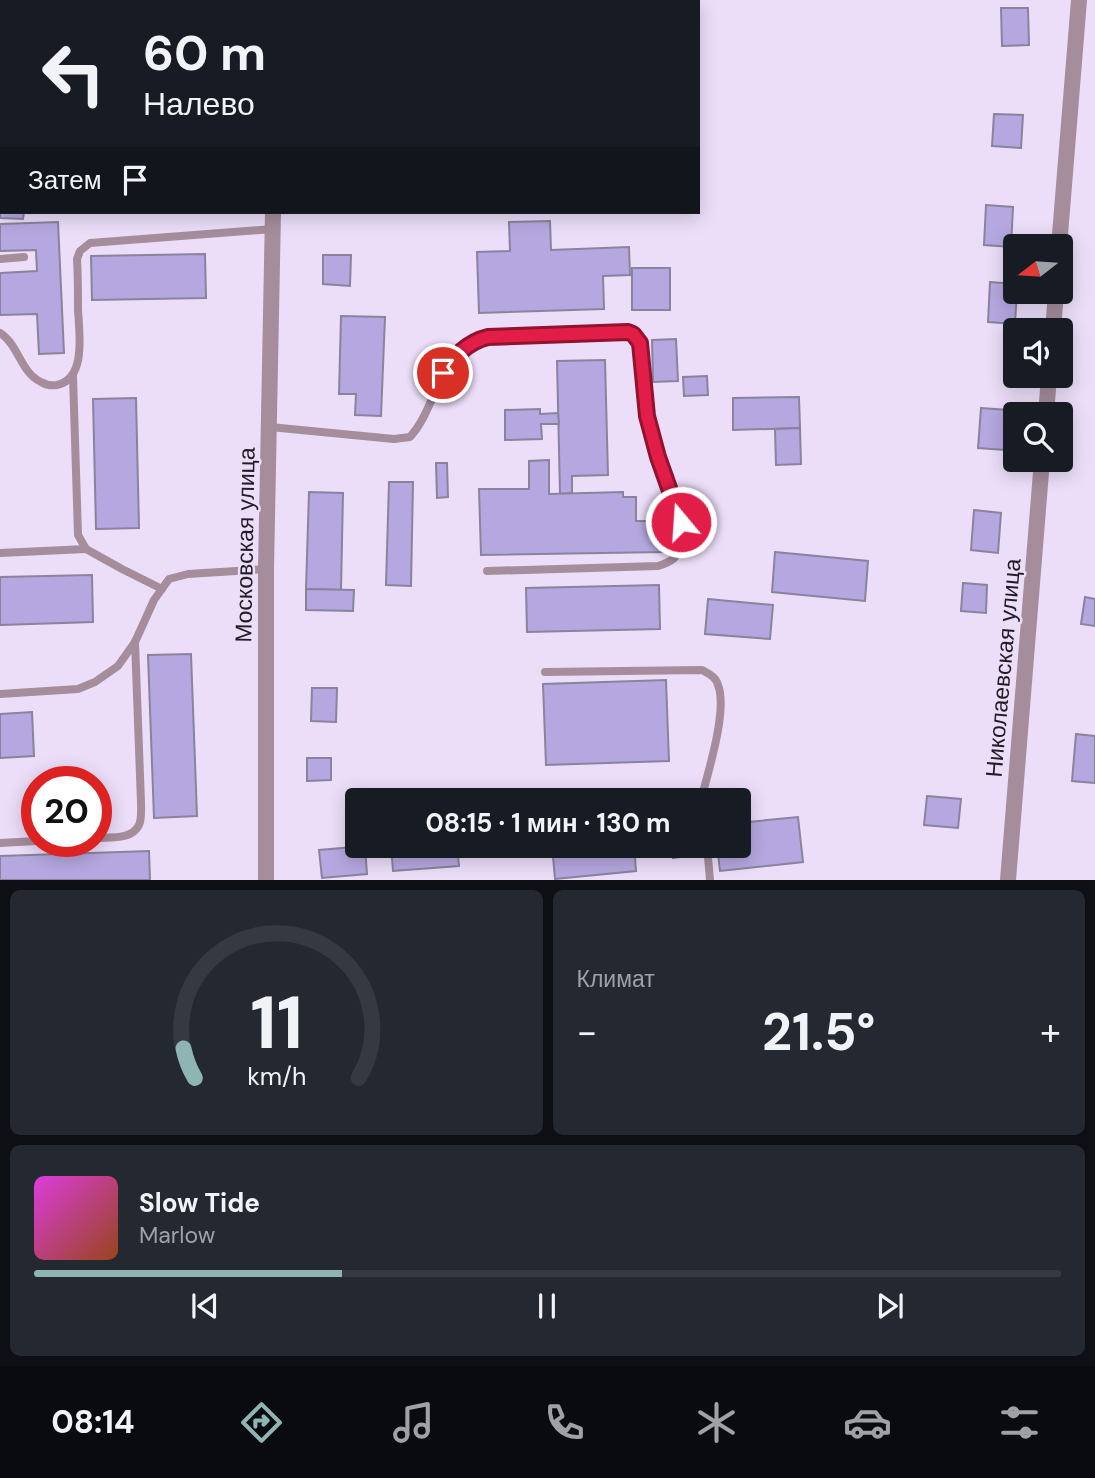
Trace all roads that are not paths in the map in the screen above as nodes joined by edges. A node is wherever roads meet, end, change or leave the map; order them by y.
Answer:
1 (1079, 0) edge
2 (273, 214) edge
3 (273, 229) junction
4 (1060, 234) edge
5 (24, 257) dead end
6 (0, 259) edge
7 (0, 333) edge
8 (73, 376) junction
9 (270, 426) junction
10 (1041, 472) edge
11 (86, 549) junction
12 (0, 552) edge
13 (266, 569) junction
14 (487, 571) dead end
15 (162, 589) junction
16 (135, 642) junction
17 (545, 672) dead end
18 (0, 694) edge
19 (703, 788) edge
20 (112, 837) edge
21 (21, 842) edge
22 (0, 843) edge
23 (708, 858) edge
24 (266, 880) edge
25 (710, 880) edge
26 (1008, 880) edge

1 - 4 street
2 - 3 street, Московская улица
3 - 8 lane
3 - 9 street, Московская улица
5 - 6 lane
7 - 8 lane
8 - 11 lane
9 - 13 street, Московская улица
9 - 14 lane
10 - 26 street, Николаевская улица
11 - 12 lane
11 - 15 lane
13 - 15 lane
13 - 24 street, Московская улица
15 - 16 lane
16 - 18 lane
16 - 20 lane
17 - 19 lane
21 - 22 lane
23 - 25 lane

